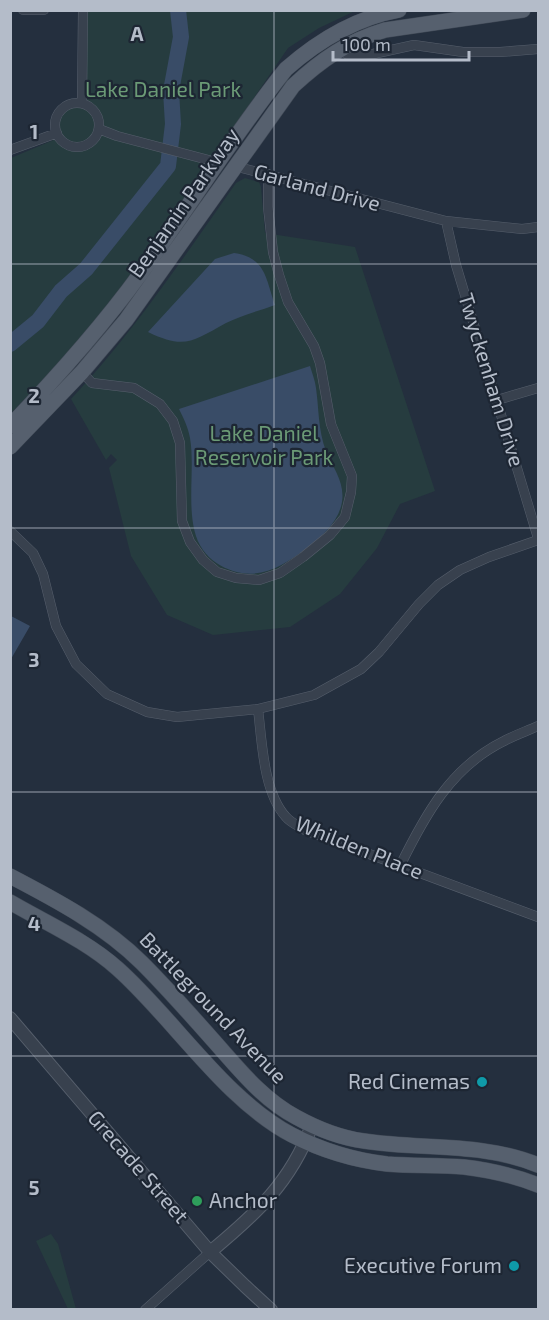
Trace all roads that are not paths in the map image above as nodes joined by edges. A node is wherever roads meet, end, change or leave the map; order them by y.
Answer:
1 (23, 10) edge
2 (44, 10) edge
3 (83, 10) edge
4 (399, 10) edge
5 (523, 10) edge
6 (340, 48) junction
7 (538, 50) edge
8 (82, 103) junction
9 (99, 129) junction
10 (57, 133) junction
11 (10, 150) edge
12 (212, 161) junction
13 (236, 166) junction
14 (268, 174) junction
15 (446, 221) junction
16 (538, 227) edge
17 (82, 372) junction
18 (538, 388) edge
19 (497, 400) junction
20 (10, 426) edge
21 (10, 447) edge
22 (10, 531) edge
23 (538, 539) edge
24 (258, 709) junction
25 (538, 726) edge
26 (400, 866) junction
27 (10, 876) edge
28 (10, 902) edge
29 (538, 917) edge
30 (11, 1019) edge
31 (312, 1125) junction
32 (306, 1142) junction
33 (538, 1165) edge
34 (538, 1185) edge
35 (210, 1251) junction
36 (145, 1310) edge
37 (271, 1310) edge

1 - 2 street
3 - 8 street
4 - 12 main road, Benjamin Parkway
5 - 6 main road, Benjamin Parkway
6 - 7 street
6 - 13 main road, Benjamin Parkway
8 - 9 street
8 - 10 street
9 - 10 street
9 - 12 street, Garland Drive
10 - 11 street
12 - 13 street, Garland Drive
12 - 20 main road, Benjamin Parkway
13 - 14 street, Garland Drive
13 - 17 main road, Benjamin Parkway
14 - 15 street, Garland Drive
14 - 17 street
15 - 16 street, Garland Drive
15 - 19 street, Twyckenham Drive
17 - 21 main road, Benjamin Parkway
18 - 19 street
19 - 23 street, Twyckenham Drive
22 - 24 street
23 - 24 street
24 - 26 street, Whilden Place
25 - 26 street
26 - 29 street, Whilden Place
27 - 31 main road, Battleground Avenue
28 - 32 main road, Battleground Avenue
30 - 35 street, Grecade Street
31 - 32 street
31 - 33 main road, Battleground Avenue
32 - 34 main road, Battleground Avenue
32 - 35 street
35 - 36 street
35 - 37 street, Grecade Street

